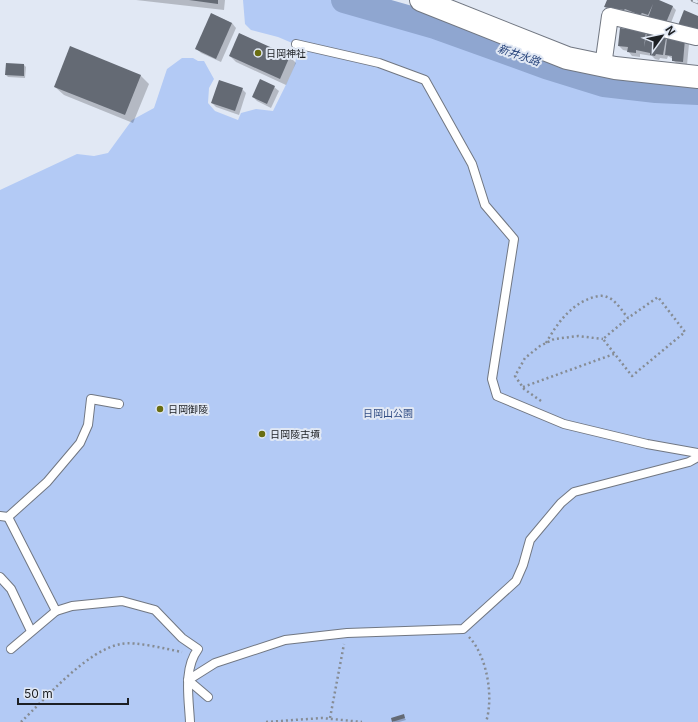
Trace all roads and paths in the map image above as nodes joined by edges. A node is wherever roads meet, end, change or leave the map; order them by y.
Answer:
1 (421, 0) edge
2 (696, 37) dead end
3 (296, 44) dead end
4 (603, 66) junction
5 (698, 77) edge
6 (628, 318) junction
7 (603, 339) junction
8 (546, 343) junction
9 (614, 354) junction
10 (523, 387) junction
11 (118, 404) dead end
12 (546, 404) dead end
13 (698, 453) edge
14 (698, 457) edge
15 (4, 516) edge
16 (0, 577) edge
17 (56, 611) junction
18 (462, 629) junction
19 (31, 631) junction
20 (347, 633) junction
21 (11, 649) dead end
22 (194, 654) junction
23 (188, 680) junction
24 (208, 697) dead end
25 (330, 718) junction
26 (21, 722) edge
27 (190, 722) edge
28 (266, 722) edge
29 (362, 722) edge
30 (486, 722) edge

1 - 4 street
2 - 4 street
3 - 13 lane
4 - 5 street
6 - 7 path
6 - 8 path
6 - 9 path
7 - 8 path
7 - 9 path
8 - 10 path
9 - 10 path
10 - 12 path
11 - 15 lane
14 - 18 lane
15 - 17 lane
16 - 19 lane
17 - 19 lane
17 - 22 lane
18 - 20 lane
18 - 30 path
19 - 21 lane
20 - 23 lane
20 - 25 path
22 - 23 lane
22 - 26 path
23 - 24 lane
23 - 27 lane
25 - 28 path
25 - 29 path

